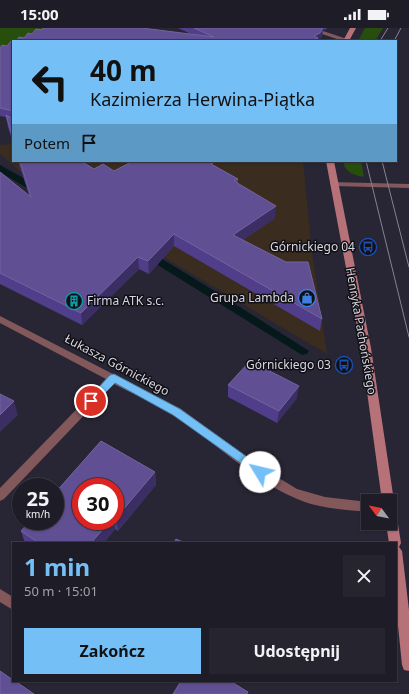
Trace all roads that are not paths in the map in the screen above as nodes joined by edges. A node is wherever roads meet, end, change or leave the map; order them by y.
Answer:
1 (307, 28) edge
2 (354, 28) edge
3 (346, 40) edge
4 (330, 162) edge
5 (334, 184) junction
6 (409, 186) edge
7 (0, 319) edge
8 (114, 378) junction
9 (387, 494) edge
10 (0, 496) edge
11 (361, 506) edge
12 (393, 530) edge
13 (395, 542) edge
14 (397, 561) edge
15 (0, 595) edge
16 (12, 603) edge
17 (409, 664) edge

1 - 3 street
2 - 3 street
4 - 5 street, Henryka Pachońskiego
5 - 6 street
5 - 9 street, Henryka Pachońskiego
7 - 8 street, Łukasza Górnickiego
8 - 10 street
8 - 11 street, Łukasza Górnickiego
12 - 13 street
14 - 17 street
15 - 16 street

